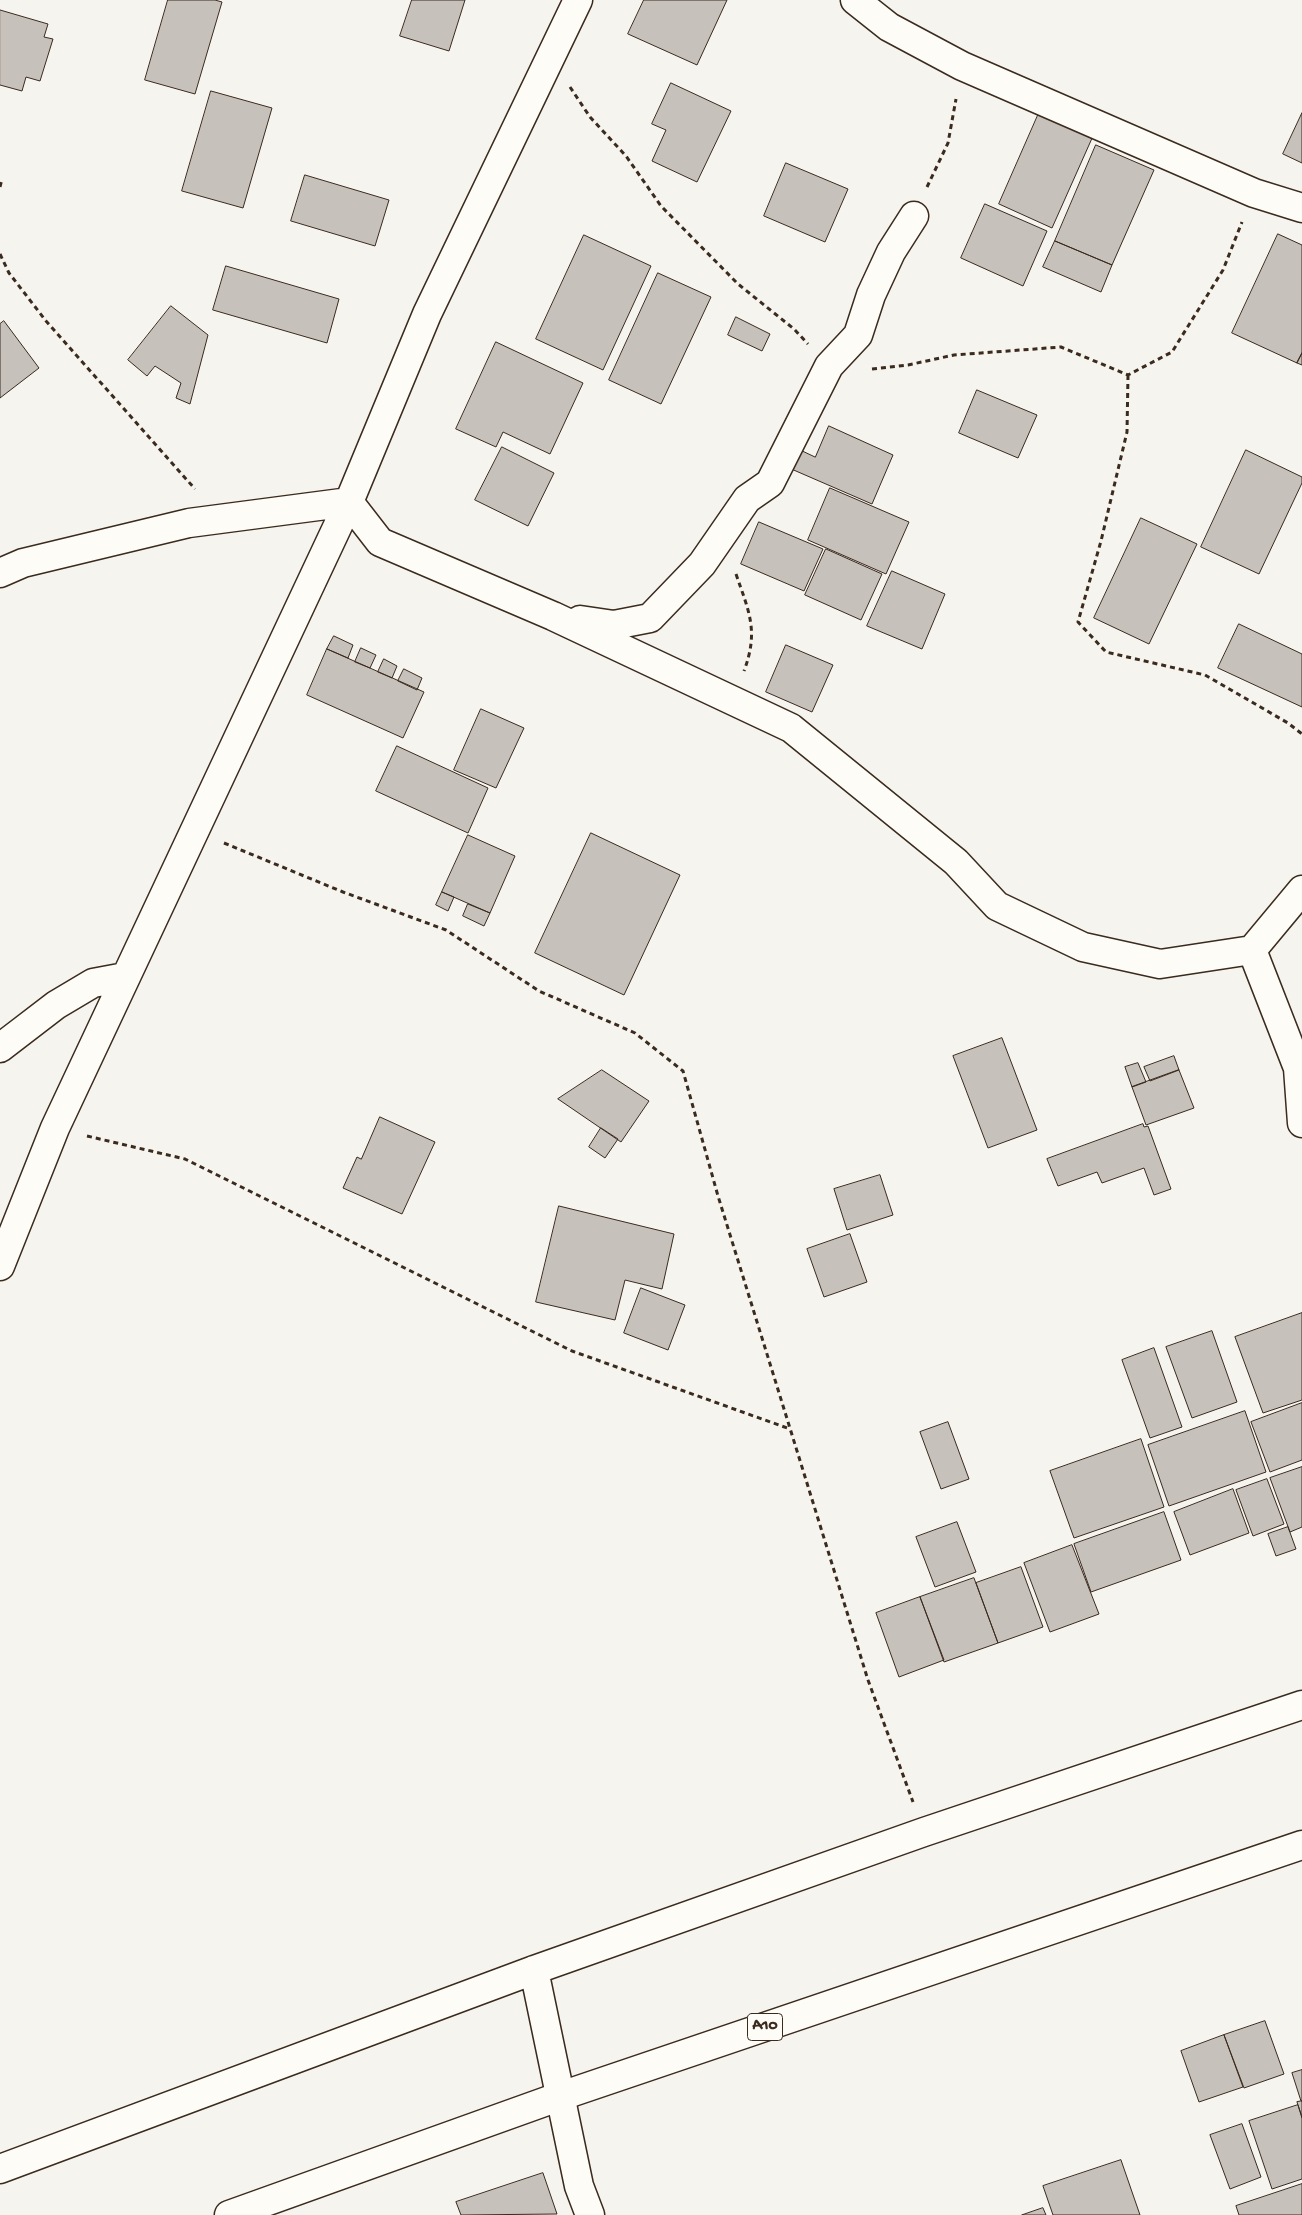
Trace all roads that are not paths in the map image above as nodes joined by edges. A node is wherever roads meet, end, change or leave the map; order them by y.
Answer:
1 (578, 0) edge
2 (855, 0) edge
3 (1302, 208) edge
4 (914, 216) road end
5 (349, 502) junction
6 (0, 573) edge
7 (553, 616) junction
8 (1302, 890) edge
9 (1252, 950) junction
10 (124, 977) junction
11 (0, 1048) edge
12 (1302, 1123) edge
13 (0, 1266) edge
14 (1302, 1704) edge
15 (1302, 1845) edge
16 (534, 1970) junction
17 (561, 2096) junction
18 (0, 2169) edge
19 (229, 2215) edge
20 (590, 2215) edge

1 - 5 street
2 - 3 street
4 - 7 street
5 - 6 street
5 - 7 street
5 - 10 street
7 - 9 street
8 - 9 street
9 - 12 street
10 - 11 street
10 - 13 street
14 - 16 street
15 - 17 street, A10
16 - 17 street
16 - 18 street
17 - 19 street, A10
17 - 20 street

